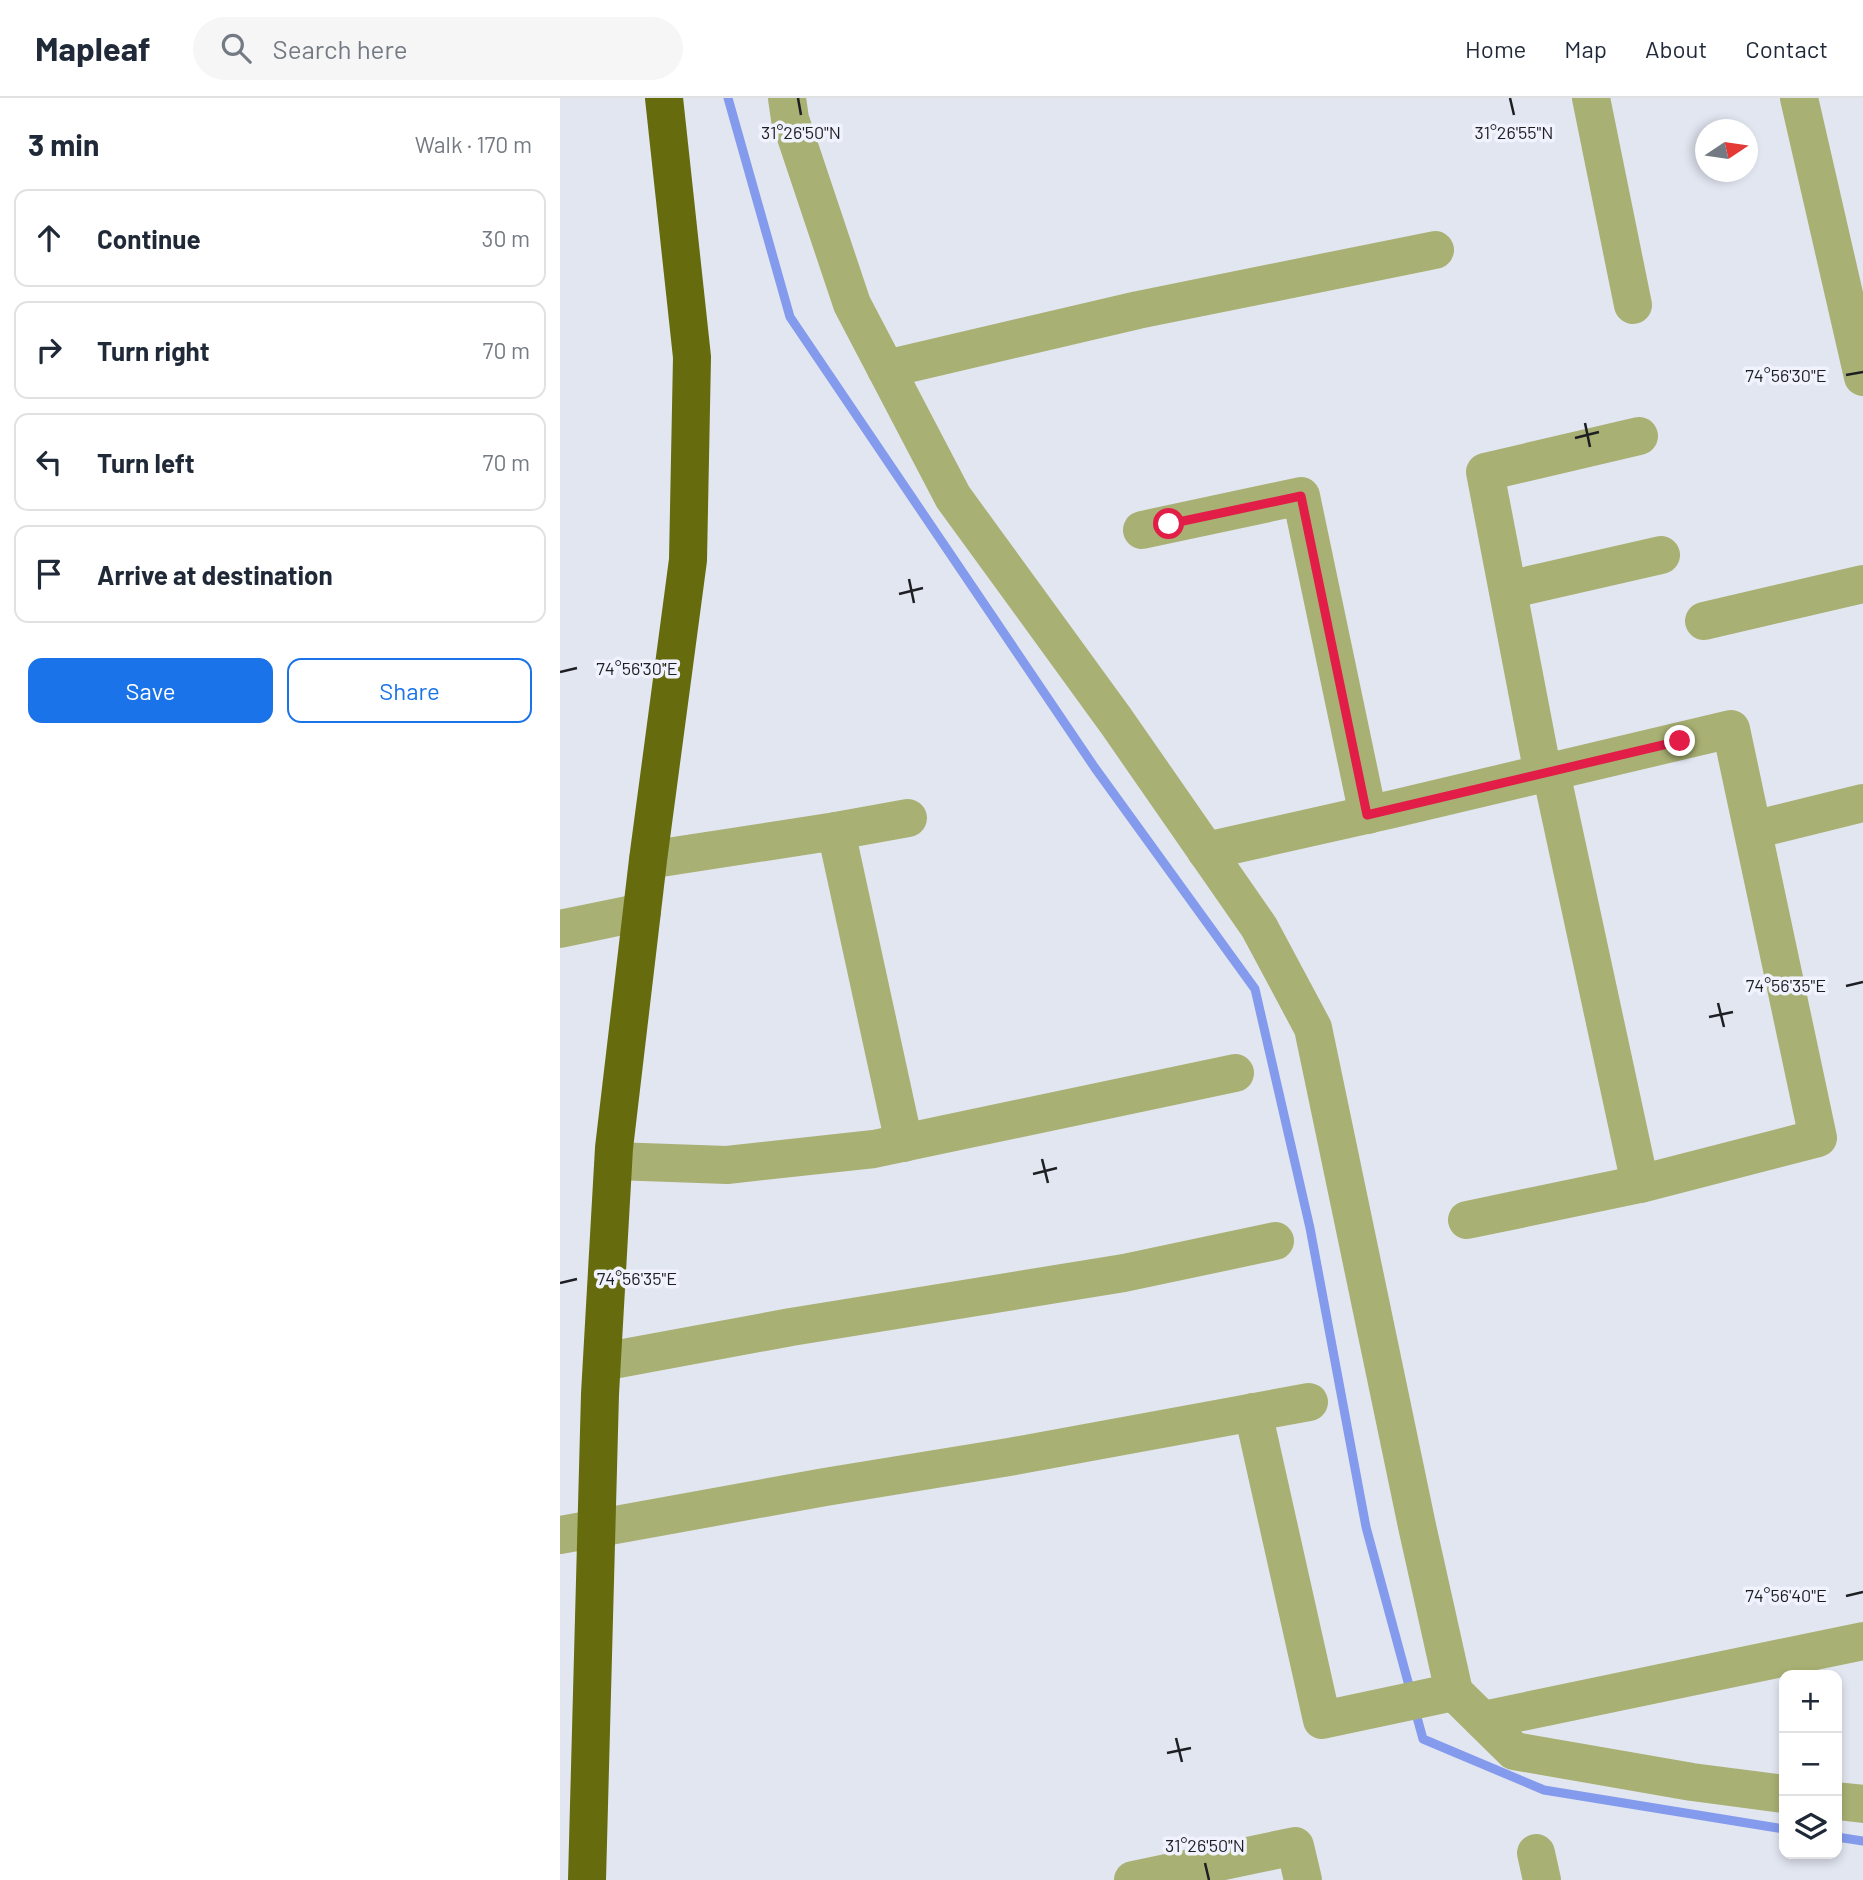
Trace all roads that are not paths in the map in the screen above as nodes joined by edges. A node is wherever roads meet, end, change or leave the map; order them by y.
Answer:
1 (664, 98) edge
2 (787, 98) edge
3 (1591, 98) edge
4 (1799, 98) edge
5 (1435, 250) dead end
6 (1633, 305) dead end
7 (886, 369) junction
8 (1863, 377) edge
9 (1639, 436) dead end
10 (1142, 530) dead end
11 (1661, 555) dead end
12 (1863, 584) edge
13 (1508, 590) junction
14 (1704, 621) dead end
15 (1547, 773) junction
16 (1863, 803) edge
17 (1367, 815) junction
18 (908, 818) dead end
19 (1753, 830) junction
20 (836, 831) junction
21 (1206, 851) junction
22 (648, 860) junction
23 (642, 912) junction
24 (560, 929) edge
25 (1235, 1073) dead end
26 (904, 1143) junction
27 (614, 1161) junction
28 (1640, 1184) junction
29 (1467, 1220) dead end
30 (1275, 1241) dead end
31 (602, 1362) junction
32 (1309, 1402) dead end
33 (1253, 1412) junction
34 (578, 1532) edge
35 (1863, 1642) edge
36 (1445, 1694) junction
37 (1483, 1720) junction
38 (1779, 1793) edge
39 (1842, 1802) edge
40 (1863, 1804) edge
41 (587, 1880) edge
42 (1133, 1880) edge
43 (1303, 1880) edge

1 - 22 highway
2 - 7 street
3 - 6 street
4 - 8 street
5 - 7 street
7 - 21 street
9 - 13 street
10 - 17 street
11 - 13 street
12 - 14 street
13 - 15 street
15 - 17 street
15 - 19 street
15 - 28 street
16 - 19 street
17 - 21 street
18 - 20 street
19 - 28 street
20 - 22 street
20 - 26 street
21 - 36 street
22 - 23 highway
23 - 24 street
23 - 27 highway
25 - 26 street
26 - 27 street
27 - 31 highway
28 - 29 street
30 - 31 street
31 - 34 highway
32 - 33 street
33 - 34 street
33 - 36 street
34 - 41 highway
35 - 37 street
36 - 37 street
37 - 38 street
39 - 40 street
42 - 43 street

